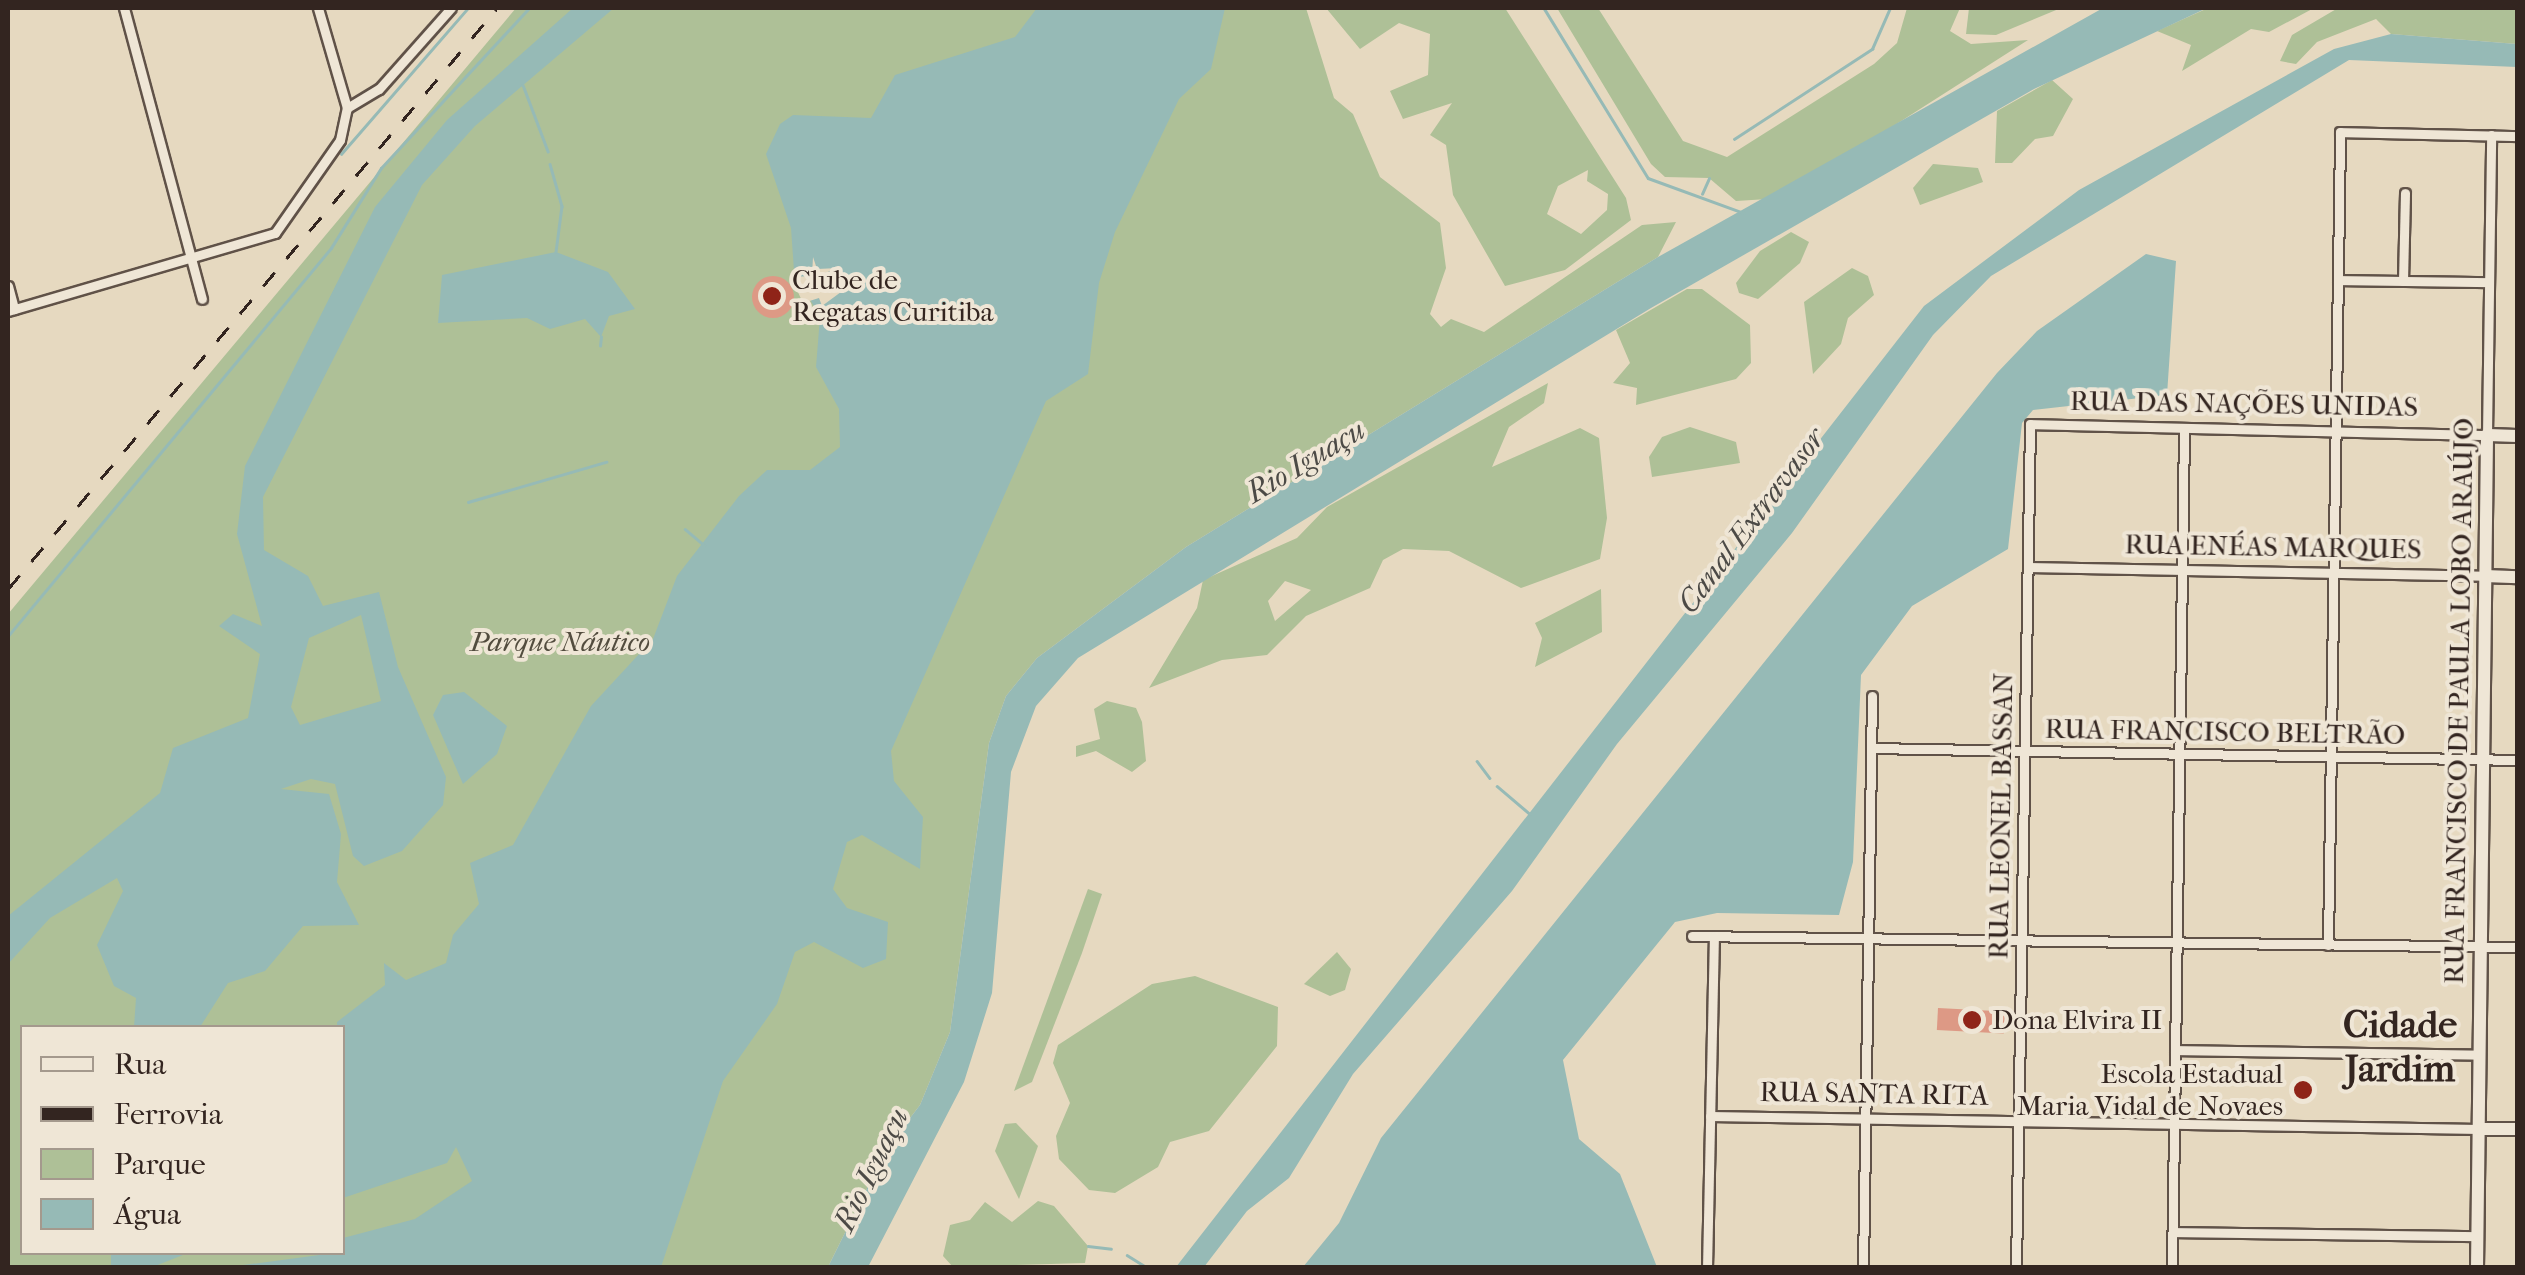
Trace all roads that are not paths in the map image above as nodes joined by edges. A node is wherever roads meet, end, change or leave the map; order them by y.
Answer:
1 (124, 8) edge
2 (318, 8) edge
3 (450, 8) edge
4 (347, 108) junction
5 (2491, 135) junction
6 (2518, 136) edge
7 (2405, 193) dead end
8 (194, 256) junction
9 (2338, 280) junction
10 (2404, 281) junction
11 (2489, 282) junction
12 (8, 286) edge
13 (202, 299) dead end
14 (11, 310) edge
15 (2030, 424) joint
16 (2184, 428) junction
17 (2336, 432) junction
18 (2487, 435) junction
19 (2518, 436) edge
20 (2028, 567) junction
21 (2182, 570) junction
22 (2334, 573) junction
23 (2486, 576) junction
24 (2518, 577) edge
25 (1872, 696) dead end
26 (1871, 748) junction
27 (2025, 751) junction
28 (2180, 754) junction
29 (2325, 758) junction
30 (2483, 759) junction
31 (2518, 760) edge
32 (1692, 936) dead end
33 (1714, 936) junction
34 (1868, 938) junction
35 (2022, 941) junction
36 (2177, 943) junction
37 (2328, 945) junction
38 (2481, 947) junction
39 (2518, 948) edge
40 (2175, 1050) junction
41 (2480, 1054) junction
42 (1710, 1116) junction
43 (1866, 1119) junction
44 (2019, 1121) junction
45 (2174, 1124) junction
46 (2479, 1129) junction
47 (2518, 1129) edge
48 (2172, 1232) junction
49 (2477, 1236) junction
50 (1707, 1268) edge
51 (1863, 1268) edge
52 (2016, 1268) edge
53 (2172, 1268) edge
54 (2477, 1268) edge

1 - 8 street
2 - 4 street
3 - 4 street
4 - 8 street
5 - 6 street
5 - 9 street
5 - 11 street, RUA FRANCISCO DE PAULA LOBO ARAÚJO
7 - 10 street
8 - 13 street
8 - 14 street
9 - 10 street
9 - 17 street
10 - 11 street
11 - 18 street, RUA FRANCISCO DE PAULA LOBO ARAÚJO
12 - 14 street
15 - 16 street, RUA DAS NAÇÕES UNIDAS
15 - 20 street, RUA LEONEL BASSAN
16 - 17 street, RUA DAS NAÇÕES UNIDAS
16 - 21 street
17 - 18 street, RUA DAS NAÇÕES UNIDAS
17 - 22 street
18 - 19 street, RUA DAS NAÇÕES UNIDAS
18 - 23 street, RUA FRANCISCO DE PAULA LOBO ARAÚJO
20 - 21 street, RUA ENÉAS MARQUES
20 - 27 street, RUA LEONEL BASSAN
21 - 22 street, RUA ENÉAS MARQUES
21 - 28 street
22 - 23 street, RUA ENÉAS MARQUES
22 - 29 street
23 - 24 street, RUA ENÉAS MARQUES
23 - 30 street, RUA FRANCISCO DE PAULA LOBO ARAÚJO
25 - 26 street
26 - 27 street, RUA FRANCISCO BELTRÃO
26 - 34 street
27 - 28 street, RUA FRANCISCO BELTRÃO
27 - 35 street, RUA LEONEL BASSAN
28 - 29 street, RUA FRANCISCO BELTRÃO
28 - 36 street
29 - 30 street, RUA FRANCISCO BELTRÃO
29 - 37 street
30 - 31 street, RUA FRANCISCO BELTRÃO
30 - 38 street, RUA FRANCISCO DE PAULA LOBO ARAÚJO
32 - 33 street
33 - 34 street
33 - 42 street
34 - 35 street
34 - 43 street
35 - 36 street
35 - 44 street, RUA LEONEL BASSAN
36 - 37 street
36 - 40 street
37 - 38 street
38 - 39 street
38 - 41 street, RUA FRANCISCO DE PAULA LOBO ARAÚJO
40 - 41 street
40 - 45 street
41 - 46 street, RUA FRANCISCO DE PAULA LOBO ARAÚJO
42 - 43 street, RUA SANTA RITA
42 - 50 street
43 - 44 street, RUA SANTA RITA
43 - 51 street
44 - 45 street, RUA SANTA RITA
44 - 52 street, RUA LEONEL BASSAN
45 - 46 street, RUA SANTA RITA
45 - 48 street
46 - 47 street, RUA SANTA RITA
46 - 49 street, RUA FRANCISCO DE PAULA LOBO ARAÚJO
48 - 49 street
48 - 53 street
49 - 54 street, RUA FRANCISCO DE PAULA LOBO ARAÚJO

